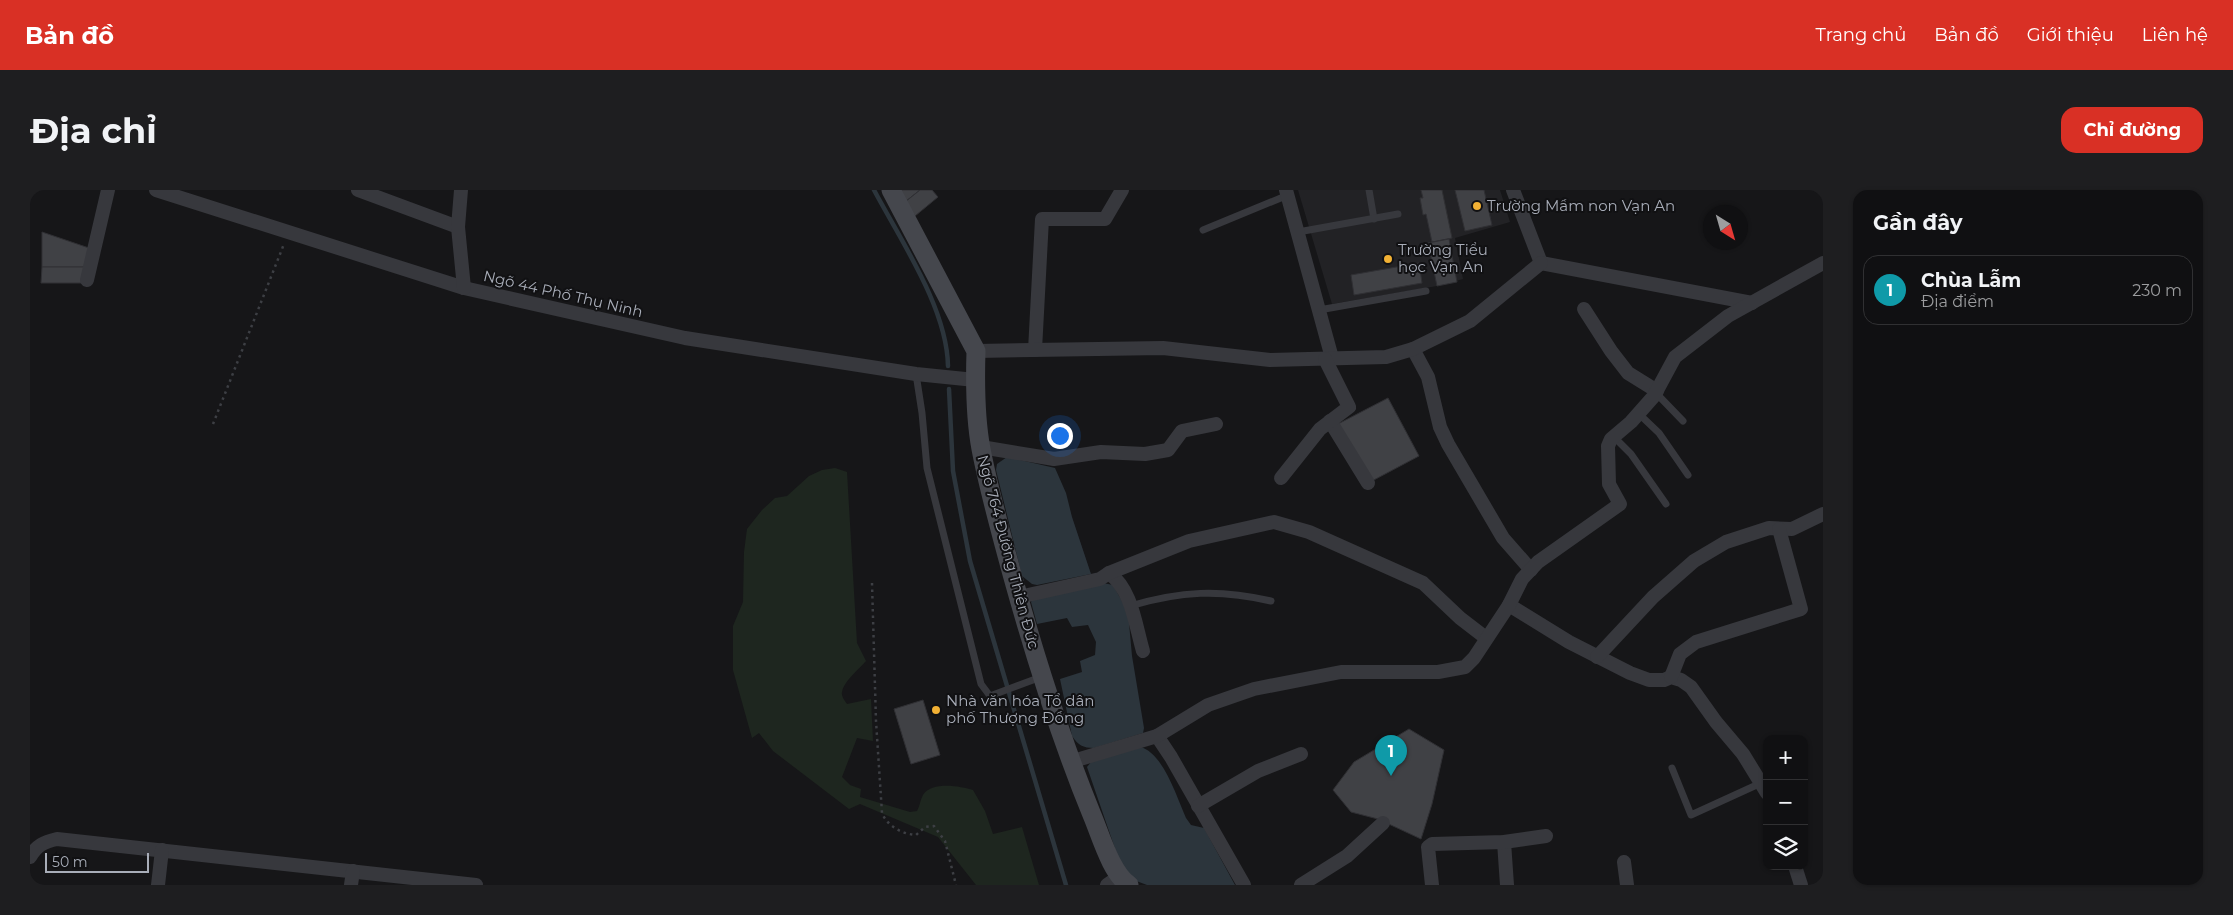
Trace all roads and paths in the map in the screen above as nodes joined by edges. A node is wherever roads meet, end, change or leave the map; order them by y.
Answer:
1 (108, 190) edge
2 (156, 190) edge
3 (358, 190) edge
4 (461, 190) edge
5 (891, 190) edge
6 (1122, 190) edge
7 (1369, 190) edge
8 (1513, 190) edge
9 (1287, 192) edge
10 (1398, 214) dead end
11 (1374, 218) junction
12 (458, 227) junction
13 (1203, 230) dead end
14 (1298, 232) junction
15 (288, 233) junction
16 (1541, 263) junction
17 (1823, 263) edge
18 (87, 280) dead end
19 (464, 288) junction
20 (1426, 291) dead end
21 (1752, 302) junction
22 (1584, 309) dead end
23 (1319, 310) junction
24 (1413, 349) junction
25 (1034, 350) junction
26 (976, 351) junction
27 (1329, 358) junction
28 (916, 374) junction
29 (975, 380) junction
30 (1657, 392) junction
31 (1638, 413) junction
32 (1330, 421) junction
33 (1683, 421) dead end
34 (213, 424) dead end
35 (1216, 424) dead end
36 (1614, 437) junction
37 (981, 447) junction
38 (1688, 475) dead end
39 (1281, 478) dead end
40 (1368, 483) dead end
41 (1666, 504) dead end
42 (1823, 514) edge
43 (1780, 529) junction
44 (1530, 570) junction
45 (1108, 572) junction
46 (872, 584) dead end
47 (1019, 597) junction
48 (1271, 601) dead end
49 (1509, 605) junction
50 (1130, 606) junction
51 (1486, 638) junction
52 (1143, 651) dead end
53 (1597, 657) junction
54 (1041, 677) junction
55 (1670, 677) junction
56 (1157, 736) junction
57 (1301, 754) dead end
58 (1070, 762) junction
59 (1672, 768) dead end
60 (1763, 786) edge
61 (1763, 788) edge
62 (1198, 806) junction
63 (1384, 823) dead end
64 (1546, 836) dead end
65 (1504, 842) junction
66 (162, 850) junction
67 (30, 857) edge
68 (1624, 862) dead end
69 (1796, 870) edge
70 (352, 878) edge
71 (1119, 882) edge
72 (462, 884) edge
73 (158, 885) edge
74 (476, 885) edge
75 (956, 885) edge
76 (1244, 885) edge
77 (1301, 885) edge
78 (1432, 885) edge
79 (1507, 885) edge
80 (1627, 885) edge
81 (1802, 885) edge

1 - 18 street
2 - 15 street, Ngõ 44 Phố Thụ Ninh
3 - 12 street
4 - 12 street
5 - 26 street, Ngõ 764 Đường Thiên Đức
6 - 25 street
7 - 11 lane
8 - 16 street
9 - 13 lane
9 - 14 street
10 - 11 lane
11 - 14 lane
12 - 19 street
14 - 23 street
15 - 19 street, Ngõ 44 Phố Thụ Ninh
15 - 34 path
16 - 21 street
16 - 24 street
17 - 21 street
19 - 28 street, Ngõ 44 Phố Thụ Ninh
20 - 23 lane
21 - 30 street
22 - 30 street
23 - 27 street
24 - 27 street
24 - 44 street
25 - 26 street
25 - 27 street
26 - 29 street, Ngõ 764 Đường Thiên Đức
27 - 32 street
28 - 29 street, Ngõ 44 Phố Thụ Ninh
28 - 54 lane
29 - 37 street, Ngõ 764 Đường Thiên Đức
30 - 31 street
30 - 33 lane
31 - 36 street
31 - 38 lane
32 - 39 street
32 - 40 street
35 - 37 street
36 - 41 lane
36 - 44 street
37 - 47 street, Ngõ 764 Đường Thiên Đức
42 - 43 street
43 - 53 street
43 - 55 street
44 - 49 street
45 - 47 street
45 - 50 street
45 - 51 street
46 - 75 path
47 - 54 street, Ngõ 764 Đường Thiên Đức
48 - 50 lane
49 - 51 street
49 - 53 street
50 - 52 street
51 - 56 street
53 - 55 street
54 - 58 street, Ngõ 764 Đường Thiên Đức
55 - 60 street
56 - 58 street
56 - 62 street
57 - 62 street
58 - 71 street, Ngõ 764 Đường Thiên Đức
59 - 61 lane
62 - 76 street
63 - 77 street
64 - 65 street
65 - 78 street
65 - 79 street
66 - 67 street
66 - 70 street
66 - 73 street
68 - 80 street
69 - 81 street
70 - 72 street
72 - 74 street

